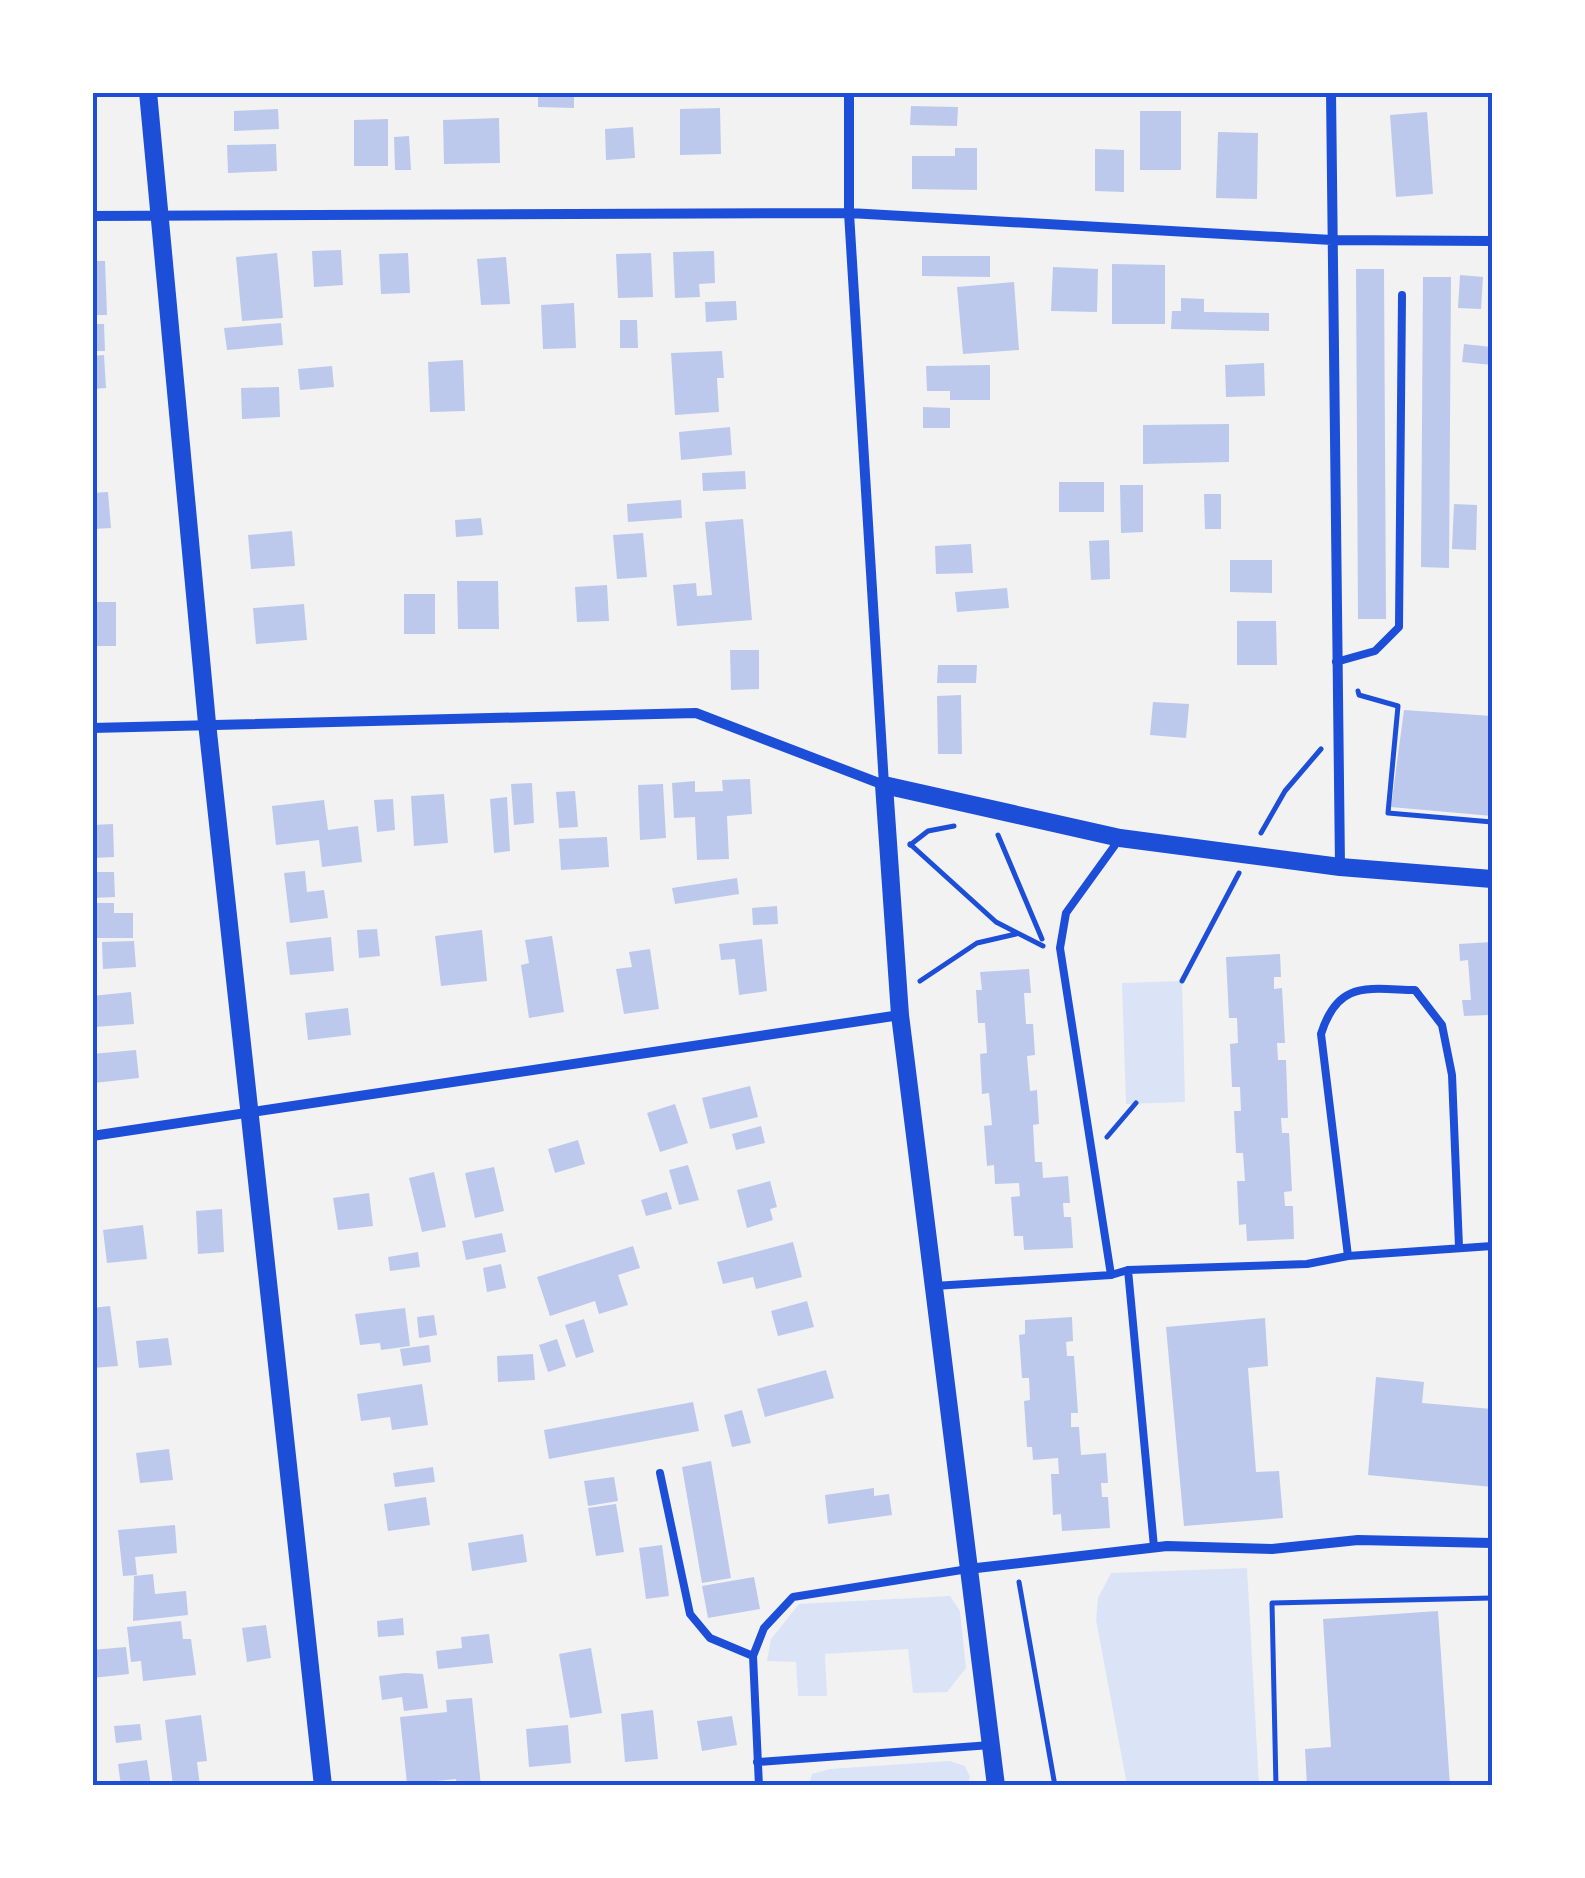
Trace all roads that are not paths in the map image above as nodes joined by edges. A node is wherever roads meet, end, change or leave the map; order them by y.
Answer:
1 (148, 92) edge
2 (849, 92) edge
3 (1331, 92) edge
4 (160, 214) junction
5 (849, 214) junction
6 (92, 216) edge
7 (1332, 240) junction
8 (1492, 241) edge
9 (1402, 296) dead end
10 (1336, 662) junction
11 (207, 723) junction
12 (92, 728) edge
13 (884, 785) junction
14 (1120, 838) junction
15 (1340, 867) junction
16 (1492, 880) edge
17 (900, 1015) junction
18 (253, 1113) junction
19 (92, 1136) edge
20 (1492, 1246) edge
21 (1459, 1247) junction
22 (1348, 1256) junction
23 (1128, 1270) junction
24 (1111, 1276) junction
25 (934, 1286) junction
26 (660, 1473) dead end
27 (1492, 1544) edge
28 (1154, 1547) junction
29 (968, 1568) junction
30 (753, 1656) junction
31 (991, 1745) junction
32 (757, 1762) junction
33 (324, 1786) edge
34 (759, 1786) edge
35 (996, 1786) edge

1 - 4 street
2 - 5 street
3 - 7 street
4 - 5 street
4 - 6 street
4 - 11 street
5 - 7 street
5 - 13 street
7 - 8 street
7 - 10 street
9 - 10 lane
10 - 15 street
11 - 12 street
11 - 13 street
11 - 18 street
13 - 14 street
13 - 17 street
14 - 15 street
14 - 24 lane
15 - 16 street
17 - 18 street
17 - 25 street
18 - 19 street
18 - 33 street
20 - 21 lane
21 - 22 lane
21 - 22 lane
22 - 23 lane
23 - 24 lane
23 - 28 lane
24 - 25 lane
25 - 29 street
26 - 30 lane
27 - 28 street
28 - 29 street
29 - 30 lane
29 - 31 street
30 - 32 lane
31 - 32 lane
31 - 35 street
32 - 34 lane

